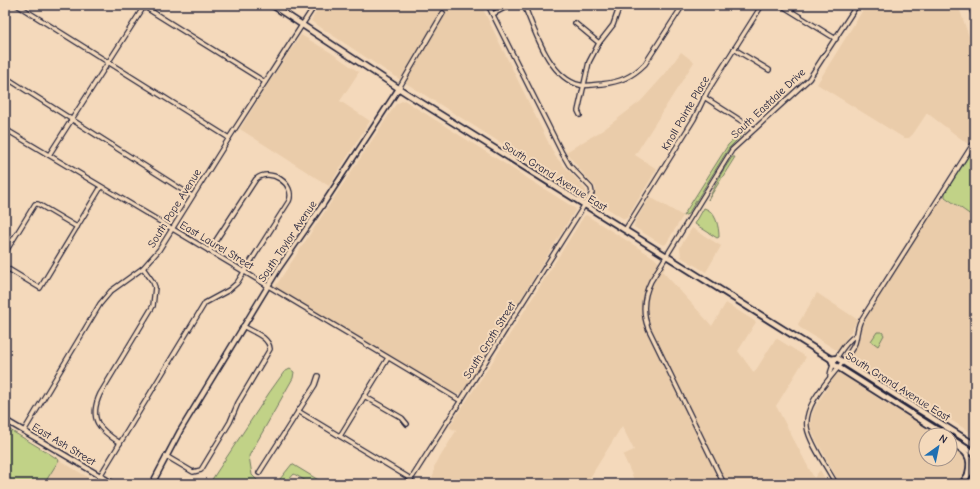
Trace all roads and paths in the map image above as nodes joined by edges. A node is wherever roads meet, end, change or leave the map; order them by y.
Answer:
1 (17, 5) edge
2 (144, 5) edge
3 (272, 5) edge
4 (315, 5) edge
5 (488, 5) edge
6 (510, 5) edge
7 (524, 5) edge
8 (620, 5) edge
9 (683, 5) edge
10 (762, 5) edge
11 (781, 5) edge
12 (858, 5) edge
13 (970, 5) edge
14 (443, 13) dead end
15 (493, 14) junction
16 (975, 18) edge
17 (575, 23) dead end
18 (302, 24) junction
19 (836, 39) junction
20 (600, 43) junction
21 (734, 49) junction
22 (108, 62) junction
23 (769, 70) dead end
24 (5, 77) edge
25 (265, 82) junction
26 (582, 86) junction
27 (399, 88) junction
28 (704, 97) junction
29 (580, 115) dead end
30 (72, 120) junction
31 (754, 128) junction
32 (5, 129) edge
33 (229, 138) junction
34 (975, 141) edge
35 (49, 155) junction
36 (101, 187) junction
37 (192, 196) junction
38 (585, 205) junction
39 (77, 227) junction
40 (172, 229) junction
41 (625, 230) junction
42 (209, 251) junction
43 (5, 253) edge
44 (667, 256) junction
45 (5, 267) edge
46 (142, 268) junction
47 (244, 272) junction
48 (267, 286) junction
49 (243, 326) junction
50 (856, 335) junction
51 (388, 358) junction
52 (837, 358) junction
53 (831, 359) junction
54 (843, 362) junction
55 (834, 364) junction
56 (839, 368) junction
57 (318, 376) dead end
58 (830, 376) junction
59 (364, 396) junction
60 (461, 401) junction
61 (298, 411) junction
62 (5, 420) edge
63 (407, 424) dead end
64 (932, 427) edge
65 (24, 430) junction
66 (340, 436) junction
67 (961, 436) junction
68 (975, 441) edge
69 (120, 443) junction
70 (958, 443) edge
71 (975, 445) edge
72 (958, 447) edge
73 (975, 454) edge
74 (166, 456) junction
75 (975, 464) edge
76 (259, 473) dead end
77 (968, 474) junction
78 (100, 476) junction
79 (411, 478) junction
80 (975, 481) edge
81 (114, 484) edge
82 (152, 484) edge
83 (408, 484) edge
84 (724, 484) edge
85 (836, 484) edge
86 (962, 484) edge
87 (973, 484) edge

1 - 22 street
2 - 22 street
2 - 25 street
3 - 18 main road, South Grand Avenue East
4 - 18 street, South Pope Avenue
5 - 15 street
6 - 15 street
7 - 26 street
8 - 20 street
9 - 26 street
10 - 21 street, Knoll Pointe Place
11 - 19 street
12 - 19 street, South Eastdale Drive
13 - 16 street
14 - 27 street, South Taylor Avenue
15 - 38 street, South Groth Street
17 - 20 street
18 - 25 street, South Pope Avenue
18 - 27 main road, South Grand Avenue East
19 - 31 street, South Eastdale Drive
20 - 26 street
21 - 23 street
21 - 28 street, Knoll Pointe Place
22 - 30 street
22 - 33 street
24 - 30 street
25 - 33 street, South Pope Avenue
26 - 29 street
27 - 38 main road, South Grand Avenue East
27 - 48 street, South Taylor Avenue
28 - 31 street
28 - 41 street, Knoll Pointe Place
30 - 35 street
30 - 37 street
31 - 44 street, South Eastdale Drive
32 - 35 street, East Laurel Street
33 - 37 street, South Pope Avenue
34 - 50 street
35 - 36 street, East Laurel Street
36 - 39 street
36 - 40 street, East Laurel Street
37 - 40 street, South Pope Avenue
38 - 41 main road, South Grand Avenue East
38 - 60 street, South Groth Street
39 - 43 street
39 - 45 street
40 - 42 street, East Laurel Street
40 - 46 street, South Pope Avenue
41 - 44 main road, South Grand Avenue East
42 - 47 street, East Laurel Street
42 - 47 street
44 - 53 main road, South Grand Avenue East
44 - 84 street, South Eastdale Drive
46 - 65 street, South Pope Avenue
46 - 69 street
47 - 48 street, East Laurel Street
47 - 69 street
48 - 49 street, South Taylor Avenue
48 - 51 street, East Laurel Street
49 - 74 street, South Taylor Avenue
49 - 74 street
50 - 52 street
50 - 54 street
51 - 59 street
51 - 60 street, East Laurel Street
52 - 53 main road, South Grand Avenue East
52 - 54 main road, South Grand Avenue East
52 - 55 street
53 - 55 main road, South Grand Avenue East
54 - 56 street
54 - 67 main road, South Grand Avenue East
55 - 56 main road, South Grand Avenue East
55 - 58 street
56 - 58 street
56 - 64 main road, South Grand Avenue East
57 - 61 street
58 - 85 street
59 - 63 street
59 - 66 street
60 - 79 street, South Groth Street
61 - 66 street
61 - 76 street
62 - 65 street, East Ash Street
65 - 78 street, East Ash Street
66 - 79 street
67 - 68 main road
67 - 71 main road, South Grand Avenue East
69 - 78 street
70 - 73 main road, South Grand Avenue East
72 - 77 main road
74 - 82 street, South Taylor Avenue
75 - 77 main road
77 - 86 main road
78 - 81 street, East Ash Street
79 - 83 street, South Groth Street
80 - 87 main road

